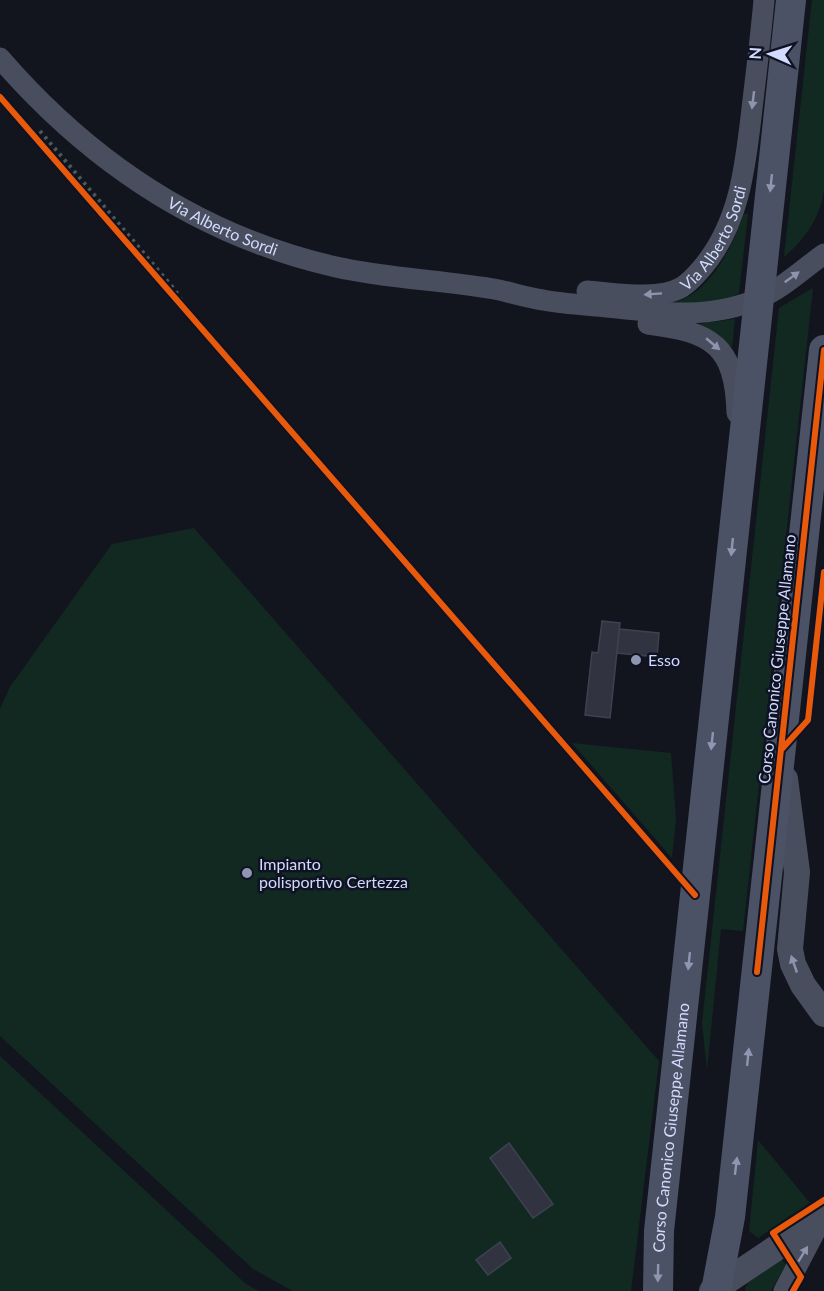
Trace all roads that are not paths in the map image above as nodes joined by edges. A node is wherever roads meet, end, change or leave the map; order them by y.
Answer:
1 (764, 0) edge
2 (791, 0) edge
3 (0, 58) edge
4 (824, 254) edge
5 (497, 290) junction
6 (760, 298) junction
7 (824, 350) edge
8 (738, 489) junction
9 (781, 750) junction
10 (824, 1014) edge
11 (823, 1216) edge
12 (723, 1288) edge
13 (658, 1291) edge
14 (784, 1291) edge

1 -> 5 street, Via Alberto Sordi
2 -> 6 main road, Corso Canonico Giuseppe Allamano
3 - 5 street, Via Alberto Sordi
6 -> 4 street, Via Alberto Sordi
5 - 6 street, Via Alberto Sordi
5 -> 8 street, Via Alberto Sordi
6 - 8 main road, Corso Canonico Giuseppe Allamano
7 - 9 main road, Corso Canonico Giuseppe Allamano
8 -> 13 main road, Corso Canonico Giuseppe Allamano
10 -> 9 street
12 -> 9 main road, Corso Canonico Giuseppe Allamano
11 - 12 street
14 -> 11 street

